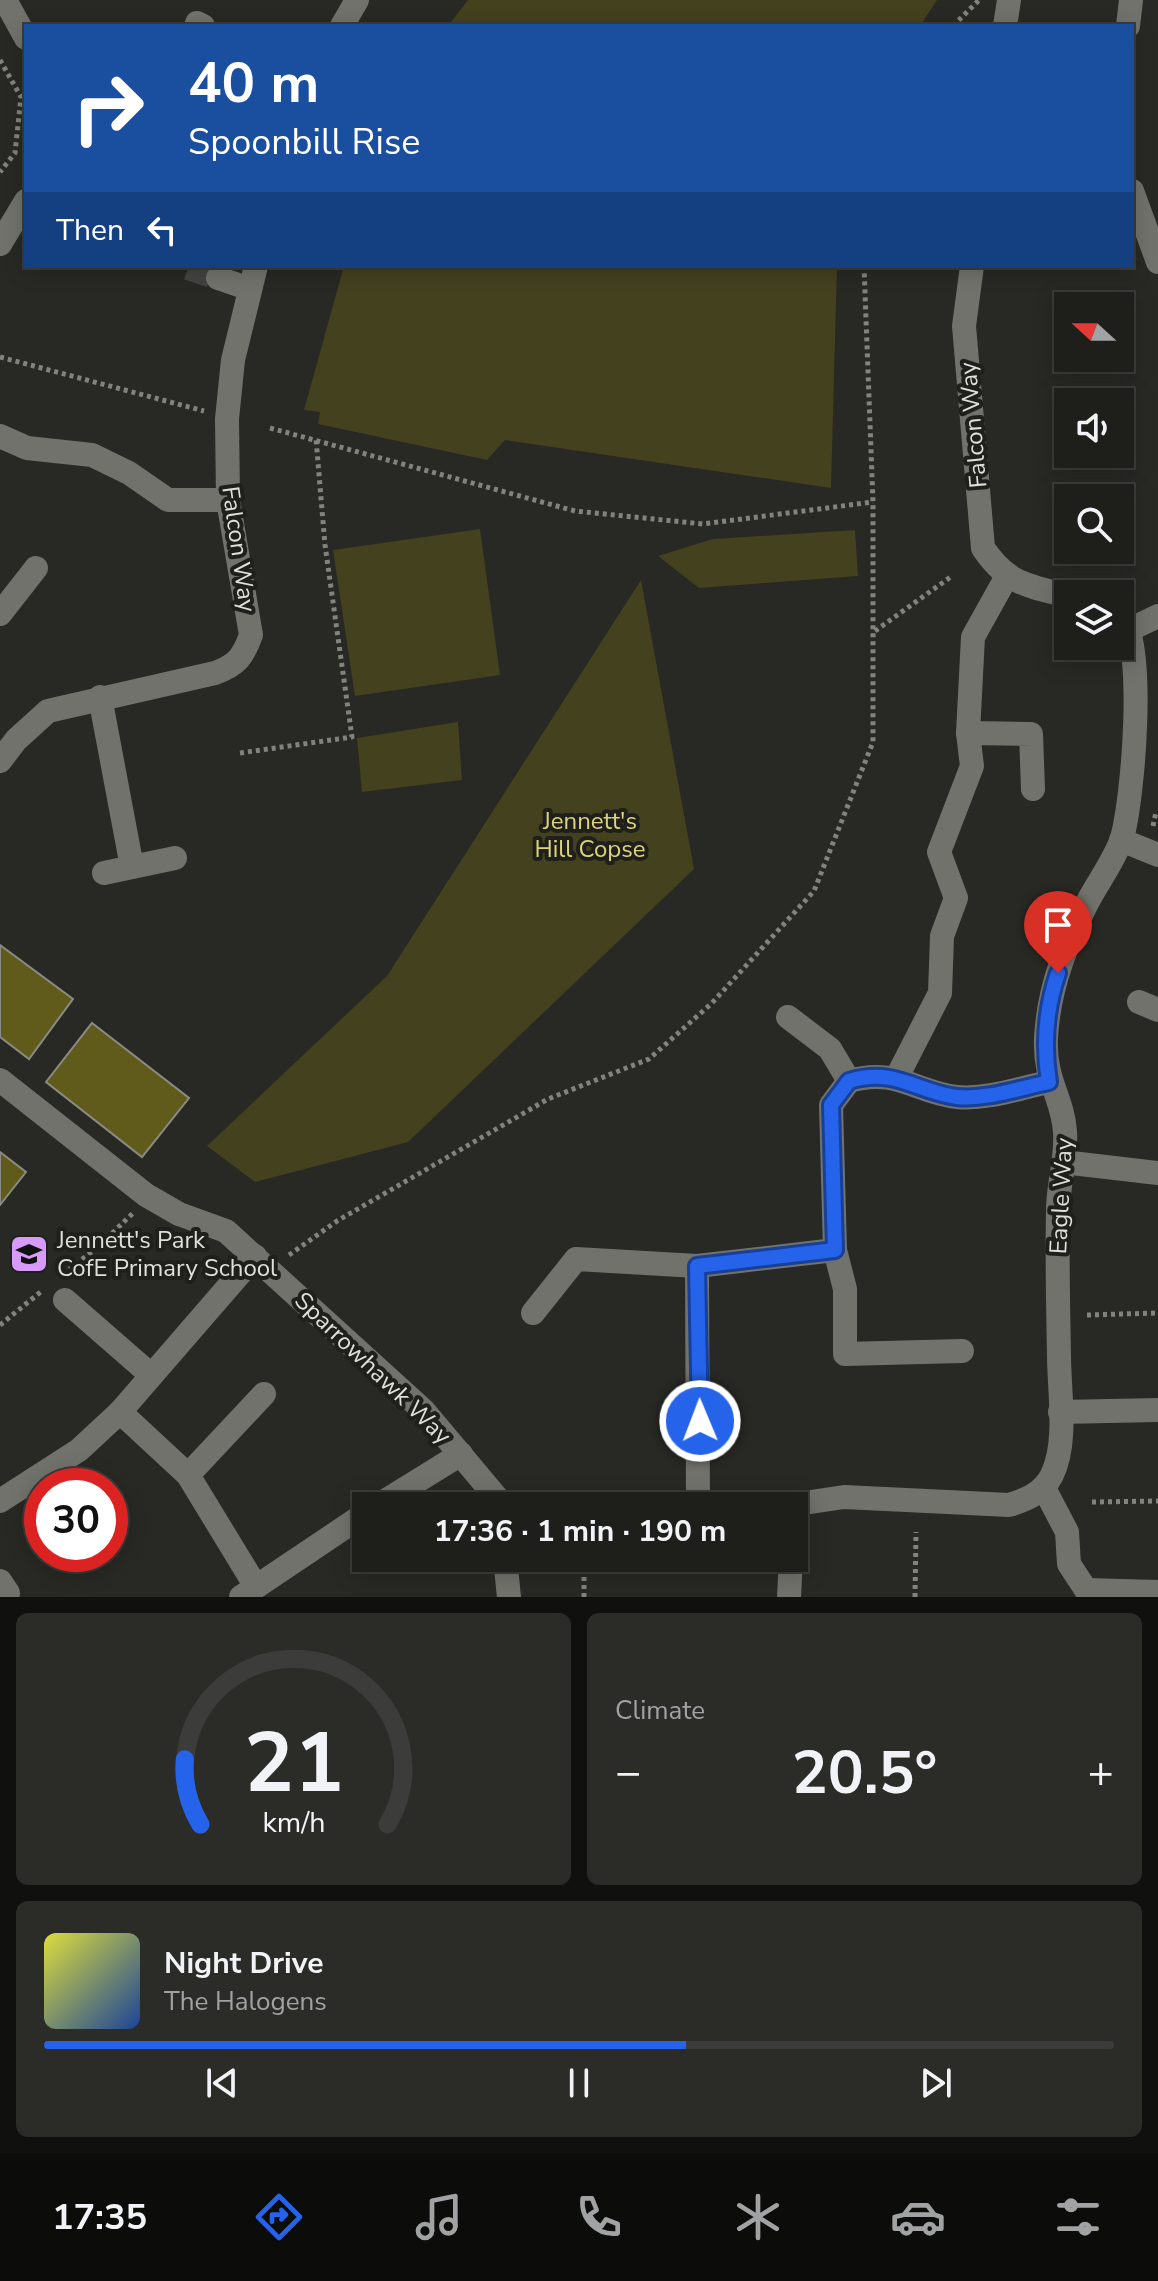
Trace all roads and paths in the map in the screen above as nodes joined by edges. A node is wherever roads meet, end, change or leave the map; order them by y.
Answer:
1 (5, 0) edge
2 (357, 0) edge
3 (979, 0) edge
4 (1009, 0) edge
5 (1131, 0) edge
6 (343, 24) edge
7 (955, 24) edge
8 (1005, 24) edge
9 (1128, 24) edge
10 (24, 34) edge
11 (0, 60) edge
12 (0, 172) edge
13 (1134, 196) edge
14 (24, 204) edge
15 (0, 244) edge
16 (1158, 262) edge
17 (864, 268) edge
18 (972, 268) edge
19 (218, 278) tunnel mouth
20 (253, 278) edge
21 (0, 357) edge
22 (213, 413) dead end
23 (270, 428) dead end
24 (0, 436) edge
25 (316, 439) junction
26 (228, 500) junction
27 (873, 502) junction
28 (36, 568) dead end
29 (952, 576) dead end
30 (1007, 576) junction
31 (1054, 593) edge
32 (0, 614) edge
33 (1158, 616) edge
34 (1134, 620) edge
35 (874, 632) junction
36 (1134, 655) edge
37 (100, 697) junction
38 (8, 733) edge
39 (968, 733) junction
40 (240, 753) dead end
41 (0, 761) edge
42 (1033, 789) dead end
43 (1121, 840) junction
44 (1158, 855) edge
45 (175, 858) dead end
46 (132, 867) junction
47 (104, 873) dead end
48 (788, 1017) dead end
49 (897, 1077) junction
50 (0, 1080) edge
51 (849, 1081) junction
52 (1049, 1082) junction
53 (1063, 1162) junction
54 (1158, 1173) edge
55 (133, 1213) dead end
56 (835, 1250) junction
57 (255, 1256) junction
58 (288, 1256) dead end
59 (697, 1266) junction
60 (65, 1300) dead end
61 (533, 1313) dead end
62 (1158, 1313) edge
63 (1087, 1315) dead end
64 (0, 1325) edge
65 (962, 1351) dead end
66 (151, 1375) junction
67 (264, 1394) dead end
68 (1158, 1410) edge
69 (120, 1412) junction
70 (1060, 1412) junction
71 (461, 1454) junction
72 (59, 1468) edge
73 (188, 1475) junction
74 (1044, 1488) junction
75 (24, 1490) edge
76 (400, 1492) edge
77 (492, 1492) edge
78 (698, 1492) edge
79 (0, 1501) edge
80 (1158, 1501) edge
81 (808, 1502) edge
82 (1092, 1502) dead end
83 (352, 1522) edge
84 (916, 1532) dead end
85 (506, 1572) edge
86 (584, 1572) edge
87 (790, 1572) edge
88 (248, 1591) edge
89 (1158, 1592) edge
90 (509, 1597) edge
91 (584, 1597) edge
92 (789, 1597) edge
93 (915, 1597) edge

1 - 10 street
2 - 6 street
3 - 7 path
4 - 8 street
5 - 9 street
11 - 12 path
13 - 16 street
14 - 15 street
17 - 27 path
18 - 30 street, Falcon Way
19 - 20 street
20 - 26 street, Falcon Way
21 - 22 path
23 - 25 path
24 - 26 street
25 - 27 path
25 - 40 path
26 - 37 street, Falcon Way
27 - 35 path
28 - 32 street
29 - 35 path
30 - 31 street
30 - 39 street
33 - 34 street
35 - 58 path
36 - 43 street, Eagle Way
37 - 38 street, Falcon Way
37 - 46 street
38 - 41 street, Falcon Way
39 - 42 street
39 - 49 street
43 - 44 street
43 - 52 street, Eagle Way
45 - 46 street
46 - 47 street
48 - 51 street
49 - 51 street
49 - 52 street
50 - 57 street, Sparrowhawk Way
51 - 56 street
52 - 53 street, Eagle Way
53 - 54 street
53 - 70 street, Eagle Way
55 - 64 path
56 - 59 street
56 - 65 street
57 - 66 street
57 - 71 street, Sparrowhawk Way
59 - 61 street
59 - 78 street
60 - 66 street
62 - 63 path
66 - 69 street
67 - 73 street
68 - 70 street
69 - 72 street
69 - 73 street
70 - 74 street, Eagle Way
71 - 76 street
71 - 77 street, Sparrowhawk Way
73 - 88 street
74 - 81 street
74 - 89 street
75 - 79 street
80 - 82 path
83 - 88 street
84 - 93 path
85 - 90 street
86 - 91 path
87 - 92 street

